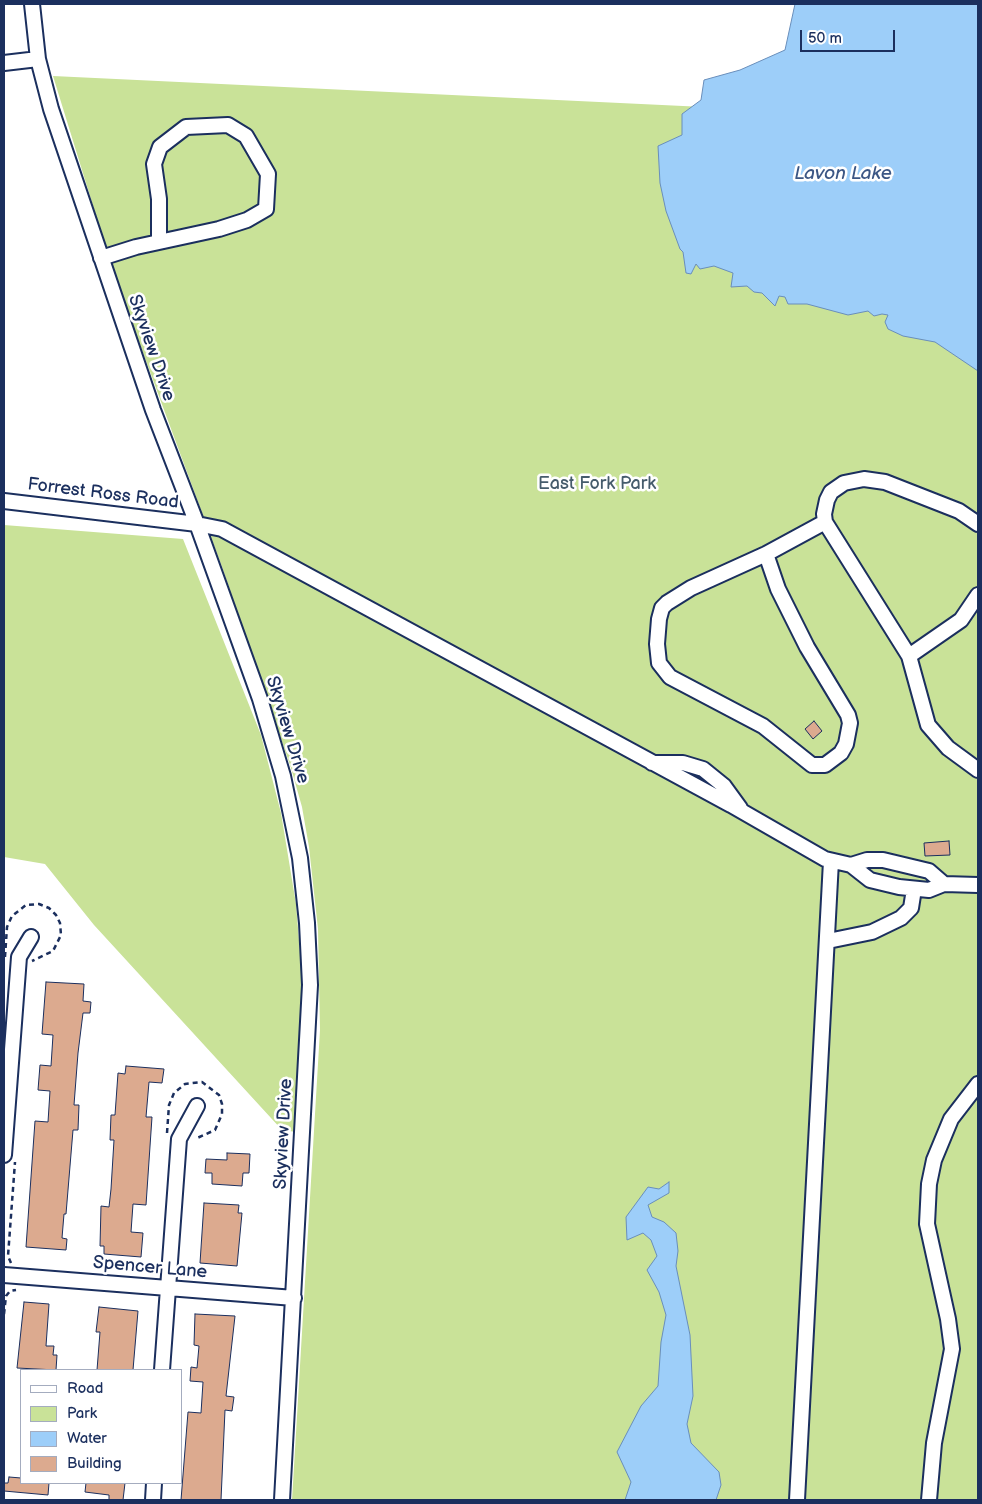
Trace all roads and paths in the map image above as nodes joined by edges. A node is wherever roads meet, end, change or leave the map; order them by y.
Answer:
1 (32, 4) edge
2 (38, 59) junction
3 (4, 63) edge
4 (159, 241) junction
5 (101, 258) junction
6 (4, 501) edge
7 (825, 522) junction
8 (197, 524) junction
9 (978, 524) edge
10 (766, 554) junction
11 (978, 595) edge
12 (909, 656) junction
13 (978, 770) edge
14 (831, 861) junction
15 (851, 865) junction
16 (944, 884) junction
17 (978, 885) edge
18 (914, 889) junction
19 (31, 938) dead end
20 (828, 941) junction
21 (4, 961) edge
22 (29, 966) dead end
23 (978, 1084) edge
24 (197, 1106) dead end
25 (166, 1138) dead end
26 (192, 1143) dead end
27 (9, 1157) edge
28 (16, 1265) dead end
29 (4, 1275) edge
30 (168, 1288) junction
31 (16, 1290) dead end
32 (294, 1298) junction
33 (4, 1314) edge
34 (162, 1369) edge
35 (154, 1484) edge
36 (153, 1500) edge
37 (282, 1500) edge
38 (797, 1500) edge
39 (929, 1500) edge

1 - 2 street, Skyview Drive
2 - 3 street
2 - 5 street, Skyview Drive
4 - 4 street
4 - 5 street
5 - 8 street, Skyview Drive
6 - 8 street, Forrest Ross Road
7 - 9 street
7 - 10 street
7 - 12 street
8 - 14 street, Forrest Ross Road
8 - 32 street, Skyview Drive
10 - 10 street
11 - 12 street
12 - 13 street
14 - 15 street, Forrest Ross Road
14 - 20 street
15 - 16 street
15 - 18 street
16 - 17 street
16 - 18 street
18 - 20 street
19 - 27 street
20 - 38 street
21 - 22 path
23 - 39 street
24 - 30 street
25 - 26 path
27 - 28 path
29 - 30 street, Spencer Lane
30 - 32 street, Spencer Lane
30 - 34 street
31 - 33 path
32 - 37 street, Skyview Drive
35 - 36 street

